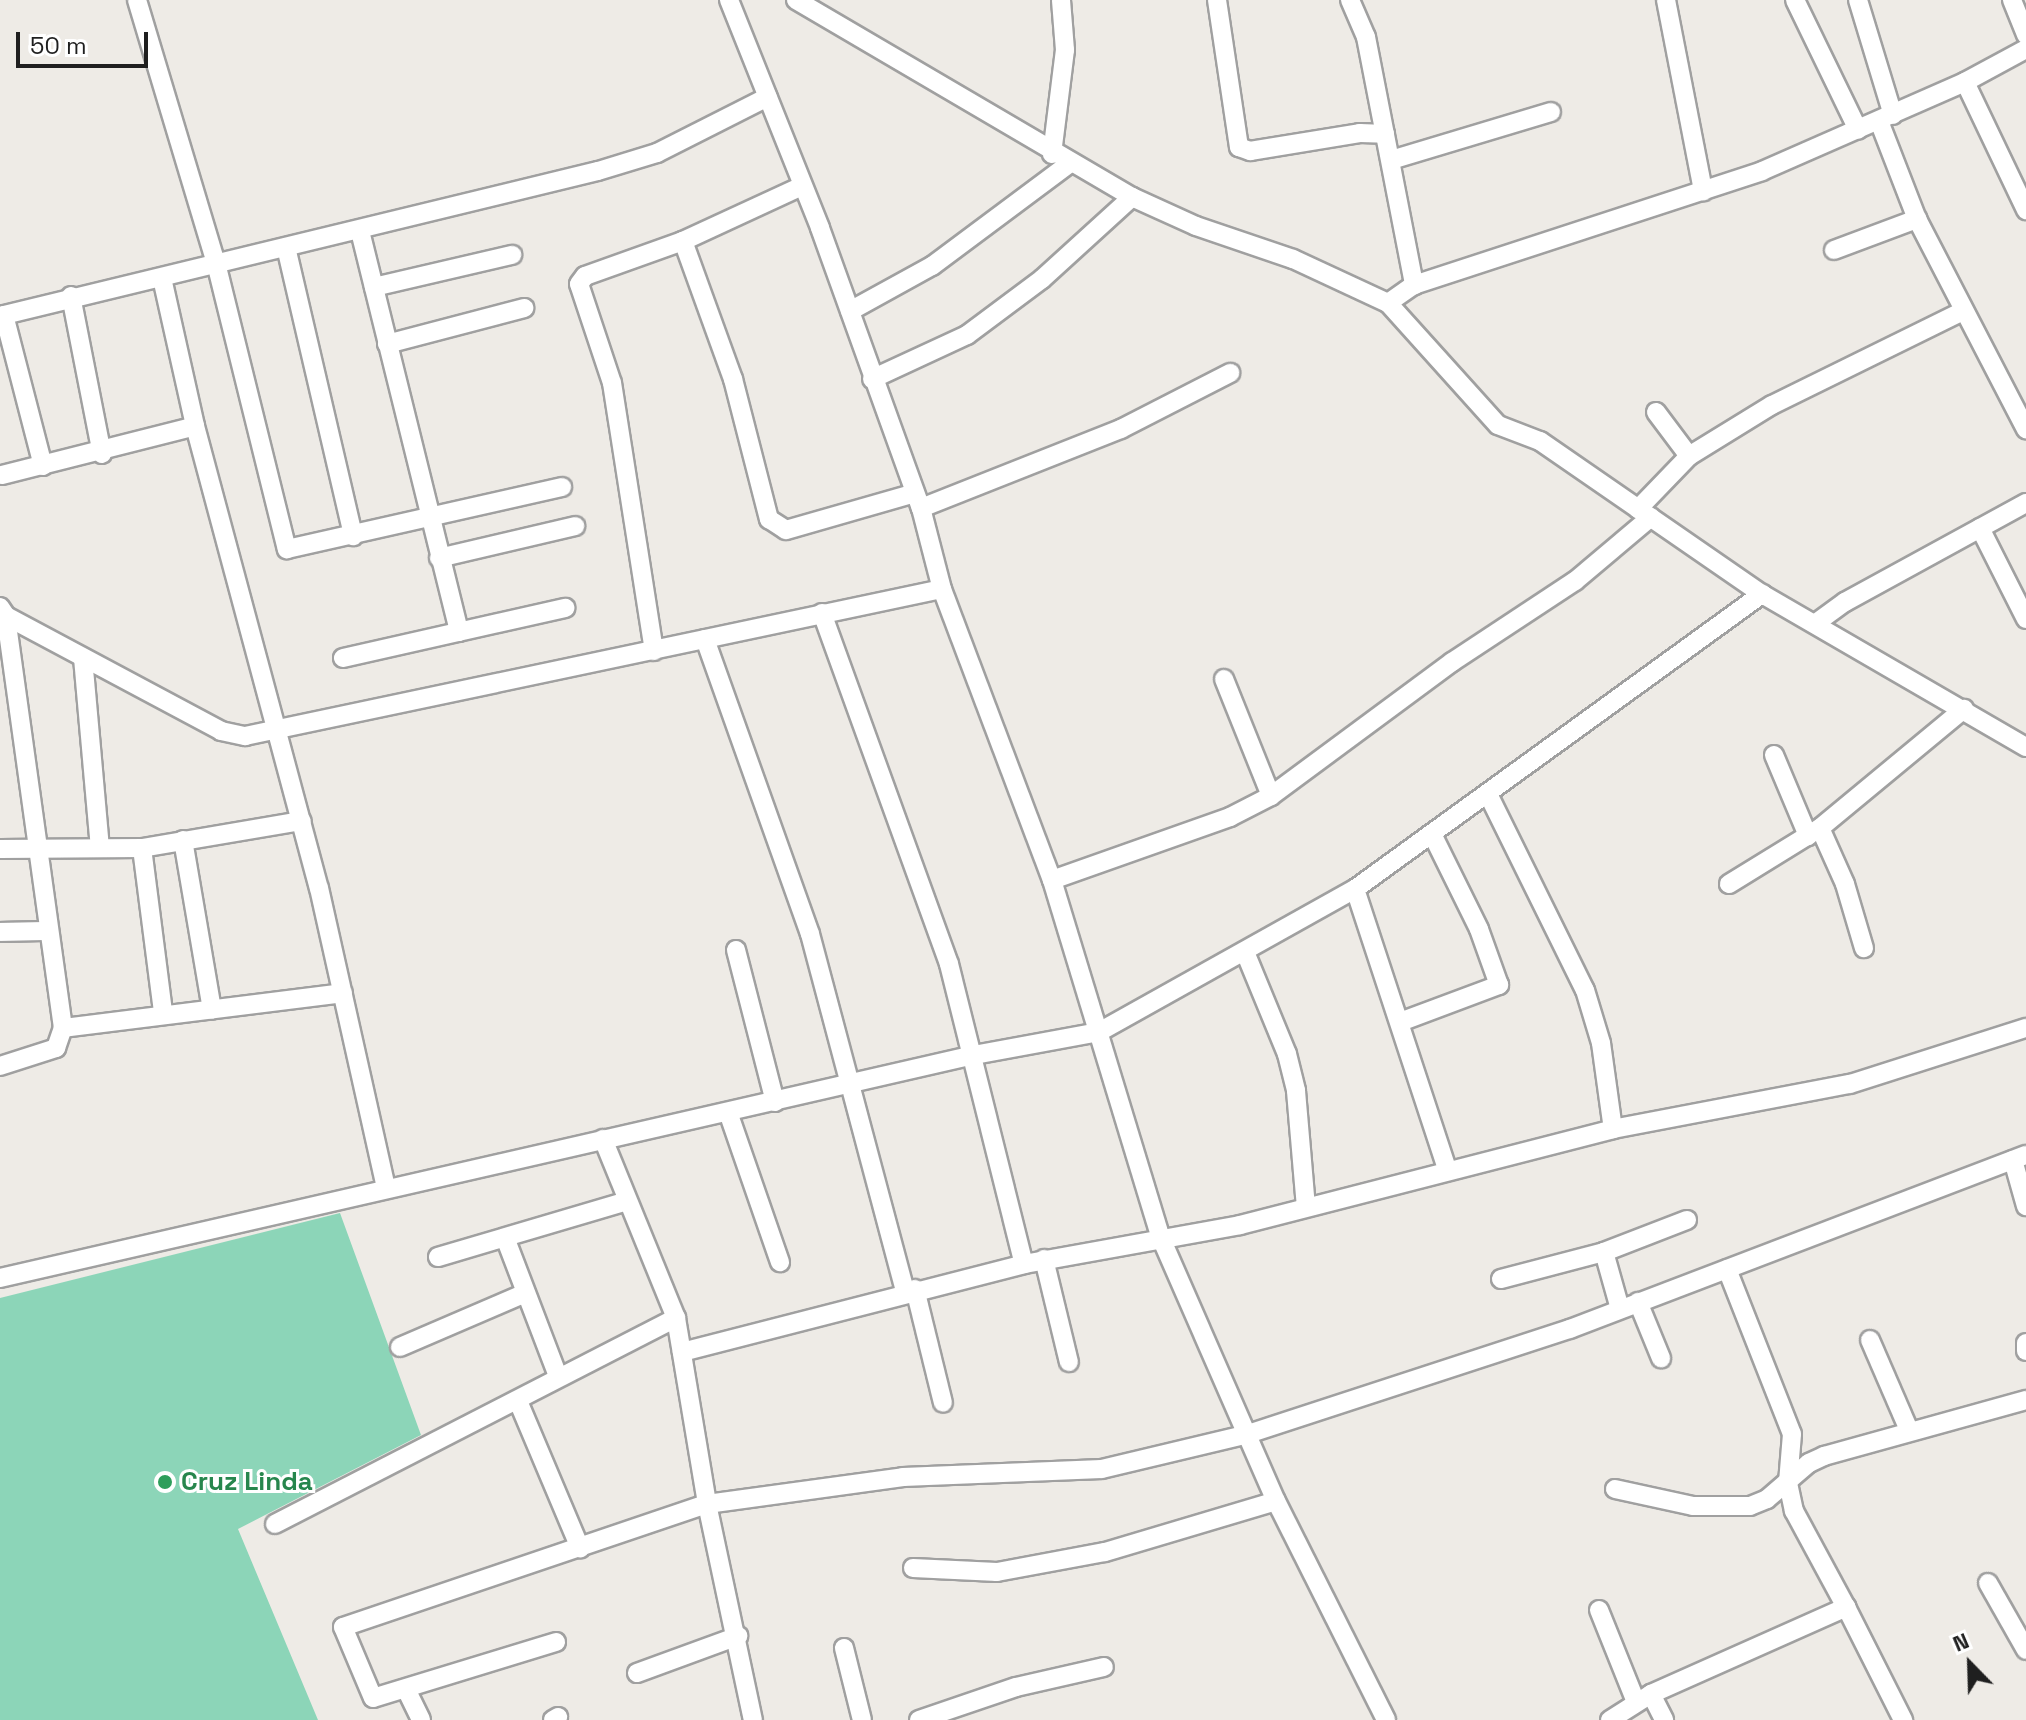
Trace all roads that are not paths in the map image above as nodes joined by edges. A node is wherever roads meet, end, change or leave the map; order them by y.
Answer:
1 (137, 0) edge
2 (729, 0) edge
3 (796, 0) edge
4 (1061, 0) edge
5 (1217, 0) edge
6 (1350, 0) edge
7 (1666, 0) edge
8 (1795, 0) edge
9 (1858, 0) edge
10 (2012, 0) edge
11 (2026, 35) edge
12 (2026, 49) edge
13 (1965, 82) junction
14 (768, 97) junction
15 (1551, 112) dead end
16 (1886, 118) junction
17 (1858, 130) junction
18 (1385, 134) junction
19 (1052, 154) junction
20 (1391, 160) junction
21 (1069, 164) junction
22 (800, 187) junction
23 (1703, 191) junction
24 (1132, 197) junction
25 (2026, 210) edge
26 (1917, 219) junction
27 (360, 231) junction
28 (683, 241) junction
29 (286, 247) junction
30 (1834, 250) dead end
31 (512, 255) dead end
32 (216, 263) junction
33 (162, 278) junction
34 (1414, 285) junction
35 (374, 287) junction
36 (71, 296) junction
37 (1388, 303) junction
38 (524, 308) dead end
39 (850, 311) junction
40 (1963, 311) junction
41 (2, 316) edge
42 (387, 344) junction
43 (1230, 373) dead end
44 (872, 379) junction
45 (2018, 394) edge
46 (1656, 412) dead end
47 (195, 426) junction
48 (2026, 429) edge
49 (102, 454) junction
50 (1689, 456) junction
51 (43, 466) junction
52 (2, 475) dead end
53 (562, 487) dead end
54 (918, 501) junction
55 (2026, 503) edge
56 (1644, 513) junction
57 (429, 518) junction
58 (575, 526) dead end
59 (1980, 528) junction
60 (353, 536) junction
61 (439, 558) junction
62 (942, 589) junction
63 (1762, 594) junction
64 (565, 608) dead end
65 (3, 612) edge
66 (822, 613) junction
67 (2026, 619) edge
68 (1816, 623) junction
69 (459, 632) junction
70 (705, 639) junction
71 (654, 651) junction
72 (83, 658) junction
73 (343, 658) dead end
74 (1224, 679) dead end
75 (1964, 709) junction
76 (278, 730) junction
77 (2026, 747) edge
78 (1774, 755) dead end
79 (1271, 796) junction
80 (1489, 796) junction
81 (302, 821) junction
82 (1814, 832) junction
83 (1433, 836) junction
84 (183, 840) junction
85 (36, 846) junction
86 (100, 847) junction
87 (142, 848) junction
88 (0, 849) edge
89 (1052, 880) junction
90 (1729, 884) dead end
91 (1355, 889) junction
92 (47, 931) junction
93 (0, 932) edge
94 (1864, 948) dead end
95 (736, 950) dead end
96 (1245, 952) junction
97 (343, 993) junction
98 (212, 1010) junction
99 (163, 1013) junction
100 (1400, 1022) junction
101 (63, 1028) junction
102 (2026, 1028) edge
103 (1099, 1032) junction
104 (974, 1055) junction
105 (0, 1066) edge
106 (853, 1086) junction
107 (775, 1102) junction
108 (728, 1112) junction
109 (1613, 1129) junction
110 (603, 1139) junction
111 (2019, 1157) edge
112 (1447, 1169) junction
113 (386, 1188) junction
114 (627, 1201) junction
115 (2026, 1206) edge
116 (1306, 1207) junction
117 (1687, 1220) dead end
118 (1161, 1238) junction
119 (506, 1240) junction
120 (1604, 1252) junction
121 (438, 1257) dead end
122 (1044, 1259) junction
123 (780, 1262) dead end
124 (1024, 1264) junction
125 (1727, 1269) junction
126 (0, 1278) edge
127 (1501, 1279) dead end
128 (910, 1290) junction
129 (523, 1294) junction
130 (1638, 1302) junction
131 (1620, 1309) junction
132 (676, 1318) junction
133 (1870, 1340) dead end
134 (2026, 1343) edge
135 (400, 1347) dead end
136 (2026, 1351) edge
137 (682, 1352) junction
138 (1661, 1358) dead end
139 (1069, 1362) dead end
140 (558, 1376) junction
141 (2026, 1400) edge
142 (518, 1401) junction
143 (943, 1403) dead end
144 (1909, 1430) junction
145 (1245, 1435) junction
146 (1788, 1483) junction
147 (1615, 1489) dead end
148 (1276, 1501) junction
149 (707, 1504) junction
150 (275, 1524) dead end
151 (580, 1548) junction
152 (913, 1568) dead end
153 (1988, 1583) dead end
154 (1846, 1607) junction
155 (1599, 1610) dead end
156 (738, 1636) junction
157 (556, 1642) dead end
158 (844, 1648) dead end
159 (2026, 1650) edge
160 (1104, 1667) dead end
161 (637, 1673) dead end
162 (406, 1689) junction
163 (1644, 1698) junction
164 (421, 1720) edge
165 (753, 1720) edge
166 (862, 1720) edge
167 (919, 1720) edge
168 (1386, 1720) edge
169 (1610, 1720) edge
170 (1664, 1720) edge
171 (1903, 1720) edge

1 - 32 street
2 - 14 street
3 - 19 street
4 - 19 street
5 - 18 street
6 - 18 street
7 - 23 street
8 - 17 street
9 - 16 street
10 - 11 street
12 - 13 street
13 - 16 street
13 - 25 street
14 - 22 street
14 - 27 street
15 - 20 street
16 - 17 street
16 - 26 street
17 - 23 street
18 - 20 street
19 - 21 street
20 - 34 street
21 - 24 street
21 - 39 street
22 - 28 street
22 - 39 street
23 - 34 street
24 - 37 street
24 - 44 street
26 - 30 street
26 - 40 street
27 - 29 street
27 - 35 street
28 - 54 street
28 - 71 street
29 - 32 street
29 - 60 street
31 - 35 street
32 - 33 street
32 - 60 street
33 - 36 street
33 - 47 street
34 - 37 street
35 - 42 street
36 - 41 street
36 - 49 street
37 - 56 street
38 - 42 street
39 - 44 street
40 - 45 street
40 - 50 street
41 - 51 street
42 - 57 street
43 - 54 street
44 - 54 street
45 - 48 street
46 - 50 street
47 - 49 street
47 - 76 street
49 - 51 street
50 - 56 street
51 - 52 street
53 - 57 street
54 - 62 street
55 - 59 street
56 - 63 street
56 - 79 street
57 - 60 street
57 - 61 street
58 - 61 street
59 - 67 street
59 - 68 street
61 - 69 street
62 - 66 street
62 - 89 street
63 - 68 street
63 - 80 street
64 - 69 street
65 - 72 street
65 - 85 street
66 - 70 street
66 - 104 street
68 - 75 street
69 - 73 street
70 - 71 street
70 - 106 street
71 - 76 street
72 - 76 street
72 - 86 street
74 - 79 street
75 - 77 street
75 - 82 street
76 - 81 street
78 - 82 street
79 - 89 street
80 - 83 street
80 - 109 street
81 - 84 street
81 - 97 street
82 - 90 street
82 - 94 street
83 - 91 street
83 - 100 street
84 - 87 street
84 - 98 street
85 - 86 street
85 - 88 street
85 - 92 street
86 - 87 street
87 - 99 street
89 - 103 street
91 - 96 street
91 - 100 street
92 - 93 street
92 - 101 street
95 - 107 street
96 - 103 street
96 - 116 street
97 - 98 street
97 - 113 street
98 - 99 street
99 - 101 street
100 - 112 street
101 - 105 street
102 - 109 street
103 - 104 street
103 - 118 street
104 - 106 street
104 - 124 street
106 - 107 street
106 - 128 street
107 - 108 street
108 - 110 street
108 - 123 street
109 - 112 street
110 - 113 street
110 - 114 street
111 - 115 street
111 - 125 street
112 - 116 street
113 - 126 street
114 - 119 street
114 - 132 street
116 - 118 street
117 - 120 street
118 - 122 street
118 - 145 street
119 - 121 street
119 - 129 street
120 - 127 street
120 - 131 street
122 - 124 street
122 - 139 street
124 - 128 street
125 - 130 street
125 - 146 street
128 - 137 street
128 - 143 street
129 - 135 street
129 - 140 street
130 - 131 street
130 - 138 street
131 - 145 street
132 - 137 street
132 - 140 street
133 - 144 street
134 - 136 street
137 - 149 street
140 - 142 street
141 - 144 street
142 - 150 street
142 - 151 street
144 - 146 street
145 - 148 street
145 - 149 street
146 - 147 street
146 - 154 street
148 - 152 street
148 - 168 street
149 - 151 street
149 - 156 street
151 - 162 street
153 - 159 street
154 - 163 street
154 - 171 street
155 - 163 street
156 - 161 street
156 - 165 street
157 - 162 street
158 - 166 street
160 - 167 street
162 - 164 street
163 - 169 street
163 - 170 street

